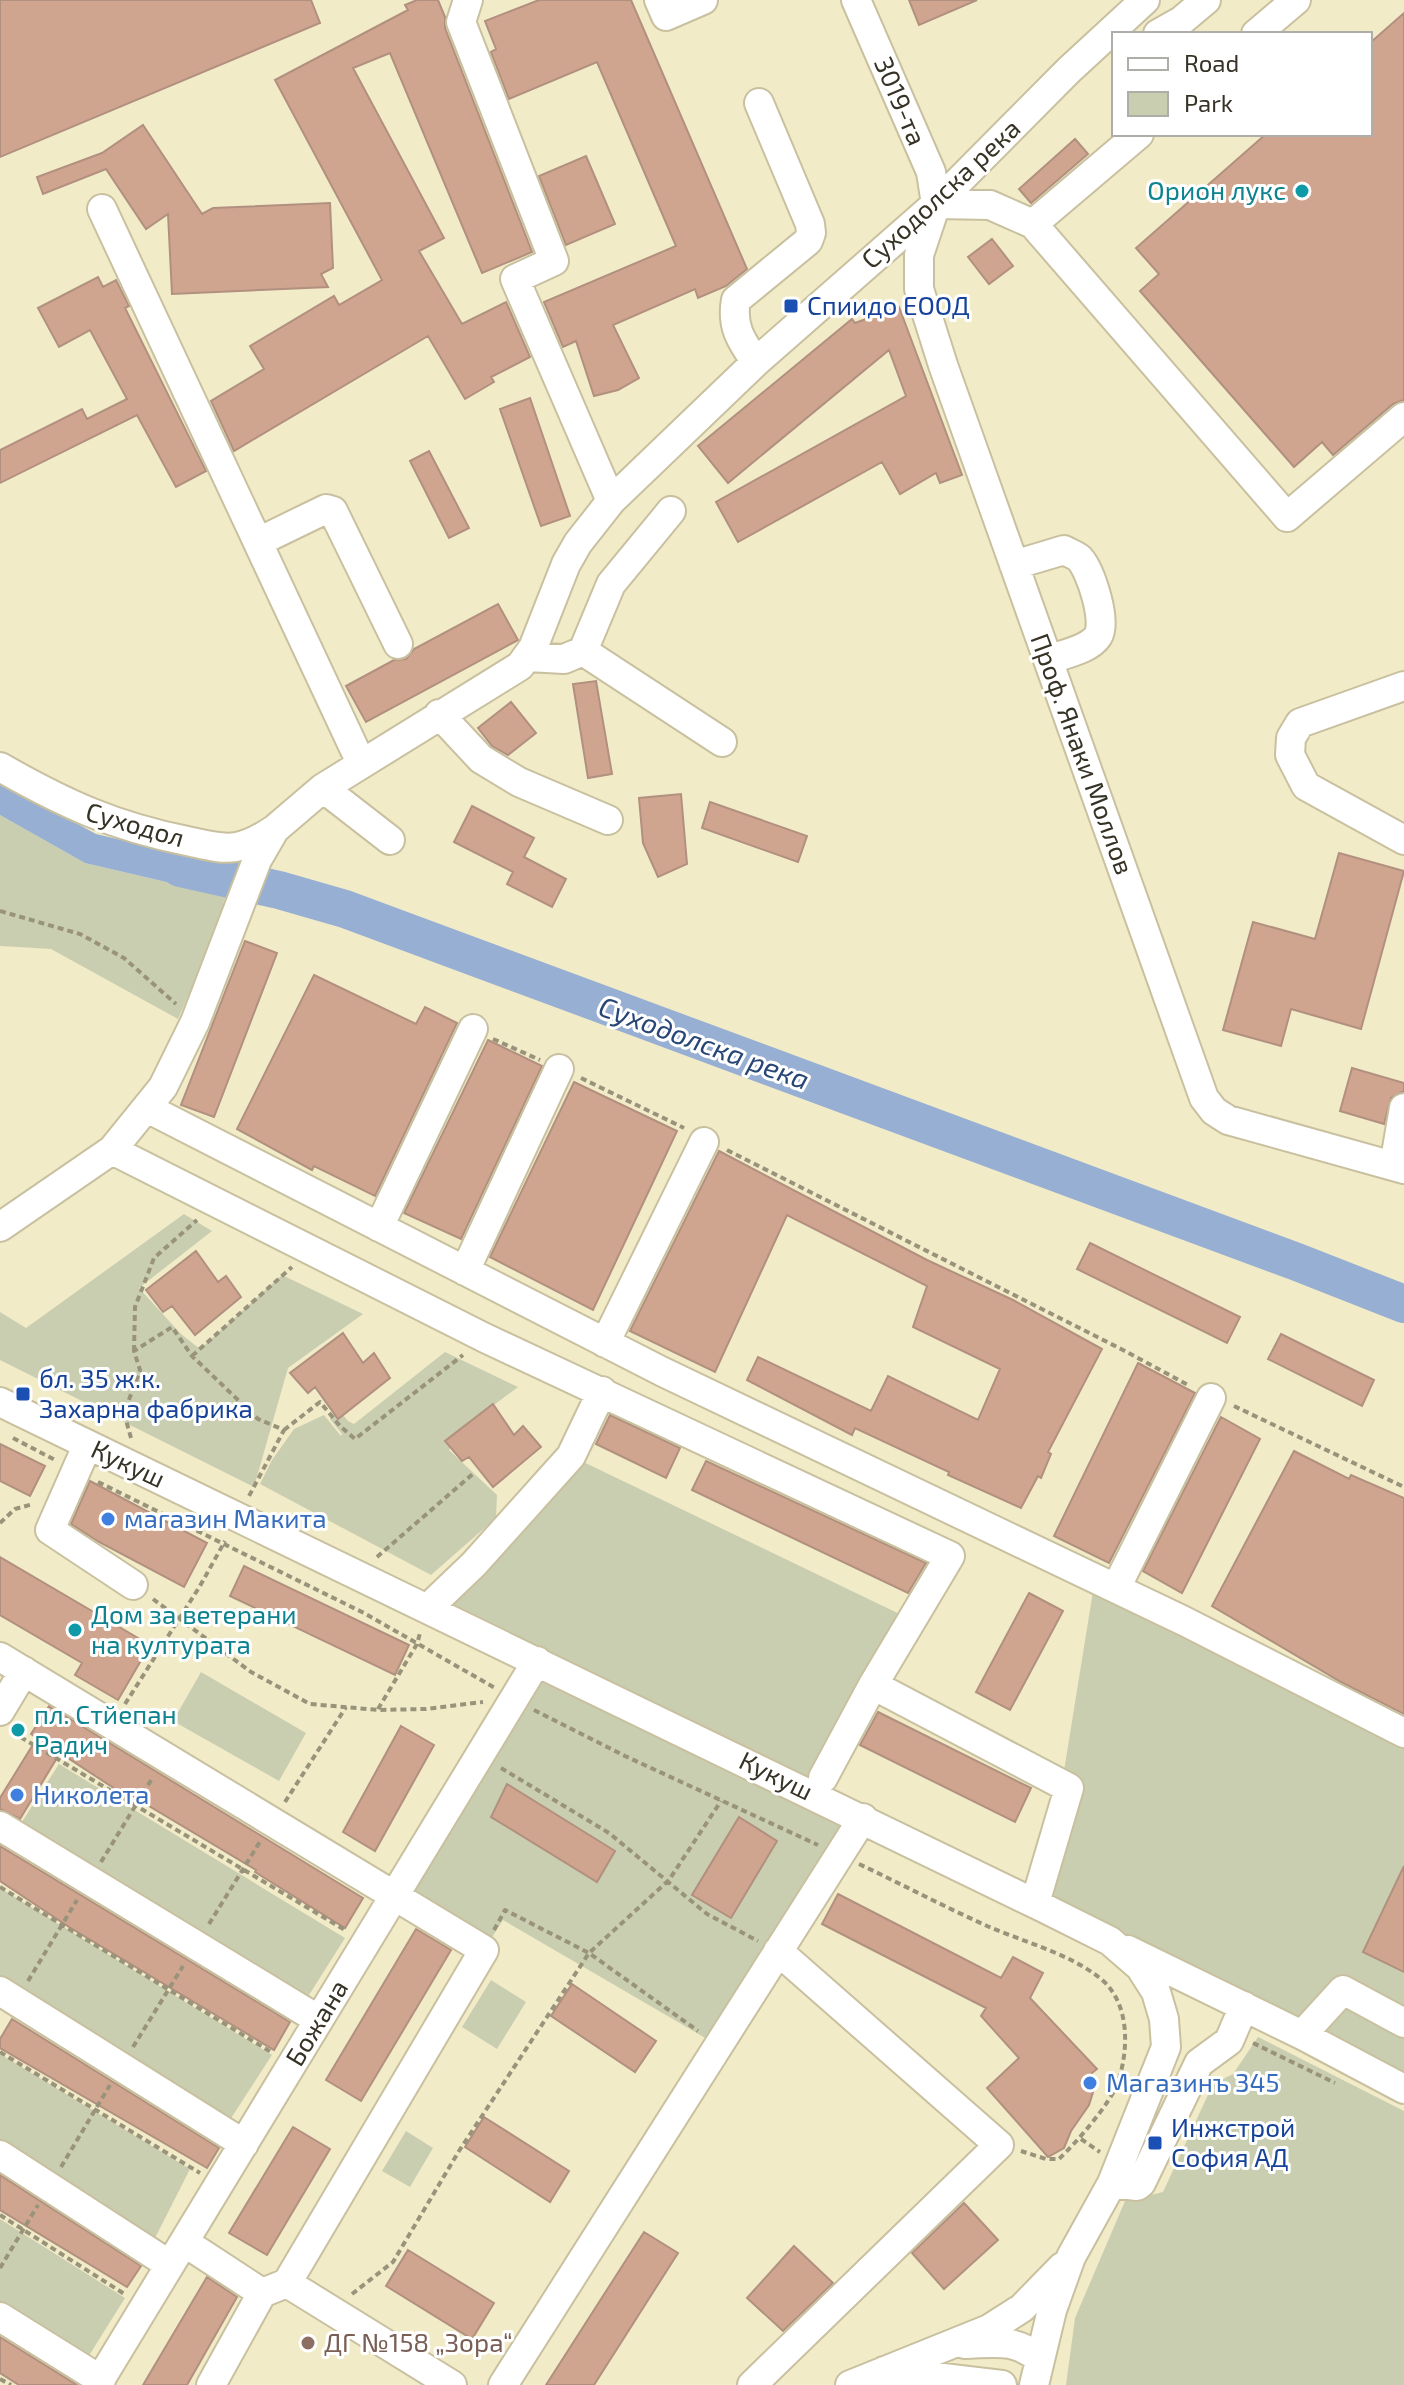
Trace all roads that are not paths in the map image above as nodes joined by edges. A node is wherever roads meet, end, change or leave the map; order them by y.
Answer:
1 (468, 0) edge
2 (659, 0) edge
3 (703, 0) edge
4 (856, 0) edge
5 (1145, 0) edge
6 (1206, 0) edge
7 (1296, 0) edge
8 (1114, 32) edge
9 (1162, 32) edge
10 (1258, 32) edge
11 (1110, 36) edge
12 (759, 103) dead end
13 (1137, 136) edge
14 (936, 204) junction
15 (102, 209) dead end
16 (1033, 224) junction
17 (756, 362) junction
18 (1404, 417) edge
19 (611, 501) junction
20 (671, 511) dead end
21 (258, 542) junction
22 (1014, 565) junction
23 (398, 644) dead end
24 (583, 651) junction
25 (528, 657) junction
26 (1048, 660) junction
27 (1404, 686) edge
28 (439, 714) junction
29 (722, 742) dead end
30 (361, 763) junction
31 (0, 767) edge
32 (323, 788) junction
33 (608, 820) dead end
34 (275, 829) junction
35 (390, 840) dead end
36 (1404, 840) edge
37 (473, 1029) road end
38 (559, 1069) road end
39 (147, 1108) junction
40 (1404, 1108) edge
41 (704, 1142) road end
42 (112, 1150) junction
43 (1399, 1167) edge
44 (0, 1227) edge
45 (379, 1227) junction
46 (465, 1271) junction
47 (605, 1343) junction
48 (602, 1391) junction
49 (1211, 1398) road end
50 (0, 1402) edge
51 (82, 1459) junction
52 (133, 1585) road end
53 (1116, 1588) junction
54 (428, 1608) junction
55 (537, 1661) junction
56 (12, 1664) edge
57 (873, 1685) junction
58 (0, 1711) edge
59 (1404, 1733) edge
60 (823, 1778) dead end
61 (863, 1818) junction
62 (0, 1826) edge
63 (393, 1896) junction
64 (1035, 1903) junction
65 (1110, 1941) junction
66 (778, 1951) junction
67 (0, 1991) edge
68 (1244, 2006) junction
69 (319, 2020) junction
70 (1404, 2023) edge
71 (1302, 2035) junction
72 (1404, 2089) edge
73 (244, 2144) junction
74 (0, 2155) edge
75 (1112, 2183) junction
76 (177, 2253) junction
77 (1071, 2257) junction
78 (275, 2288) junction
79 (0, 2317) edge
80 (952, 2344) junction
81 (1037, 2372) edge
82 (884, 2378) edge
83 (99, 2382) edge
84 (211, 2385) edge
85 (452, 2385) edge
86 (503, 2385) edge
87 (752, 2385) edge
88 (850, 2385) edge
89 (987, 2385) edge

1 - 19 street
2 - 3 street
4 - 14 street, 3019-та
5 - 8 street, Суходолска река
6 - 9 street
7 - 10 street
11 - 14 street, Суходолска река
12 - 17 street
13 - 16 street
14 - 16 street
14 - 17 street, Суходолска река
14 - 22 street, Проф. Янаки Моллов
15 - 21 street
16 - 18 street
17 - 19 street, Суходолска река
19 - 25 street, Суходолска река
20 - 24 street
21 - 23 street
21 - 30 street
22 - 26 street, Проф. Янаки Моллов
22 - 26 street
24 - 25 street
24 - 29 street
25 - 28 street
26 - 43 street, Проф. Янаки Моллов
27 - 36 street
28 - 30 street
28 - 33 street
30 - 32 street
31 - 34 street, Суходол
32 - 34 street
32 - 35 street
34 - 39 street
37 - 45 street
38 - 46 street
39 - 42 street
39 - 45 street
40 - 43 street
41 - 47 street
42 - 44 street
42 - 48 street
45 - 46 street
46 - 47 street
47 - 53 street
48 - 54 street
48 - 57 street
49 - 53 street
50 - 51 street, Кукуш
51 - 52 street
51 - 54 street, Кукуш
53 - 59 street
54 - 55 street, Кукуш
55 - 61 street, Кукуш
55 - 63 street, Божана
56 - 58 street
56 - 63 street
57 - 60 street
57 - 64 street
61 - 64 street, Кукуш
61 - 66 street
62 - 69 street
63 - 69 street, Божана
63 - 78 street
64 - 65 street, Кукуш
65 - 68 street
65 - 75 street, Кукуш
66 - 86 street
66 - 87 street
67 - 73 street
68 - 71 street
68 - 75 street
69 - 73 street, Божана
70 - 71 street
71 - 72 street
73 - 76 street, Божана
74 - 76 street
75 - 77 street, Кукуш
76 - 78 street
76 - 83 street, Божана
77 - 80 street
77 - 81 street, Кукуш
78 - 84 street
78 - 85 street
79 - 83 street
80 - 81 street
80 - 82 street
82 - 88 street
82 - 89 street

